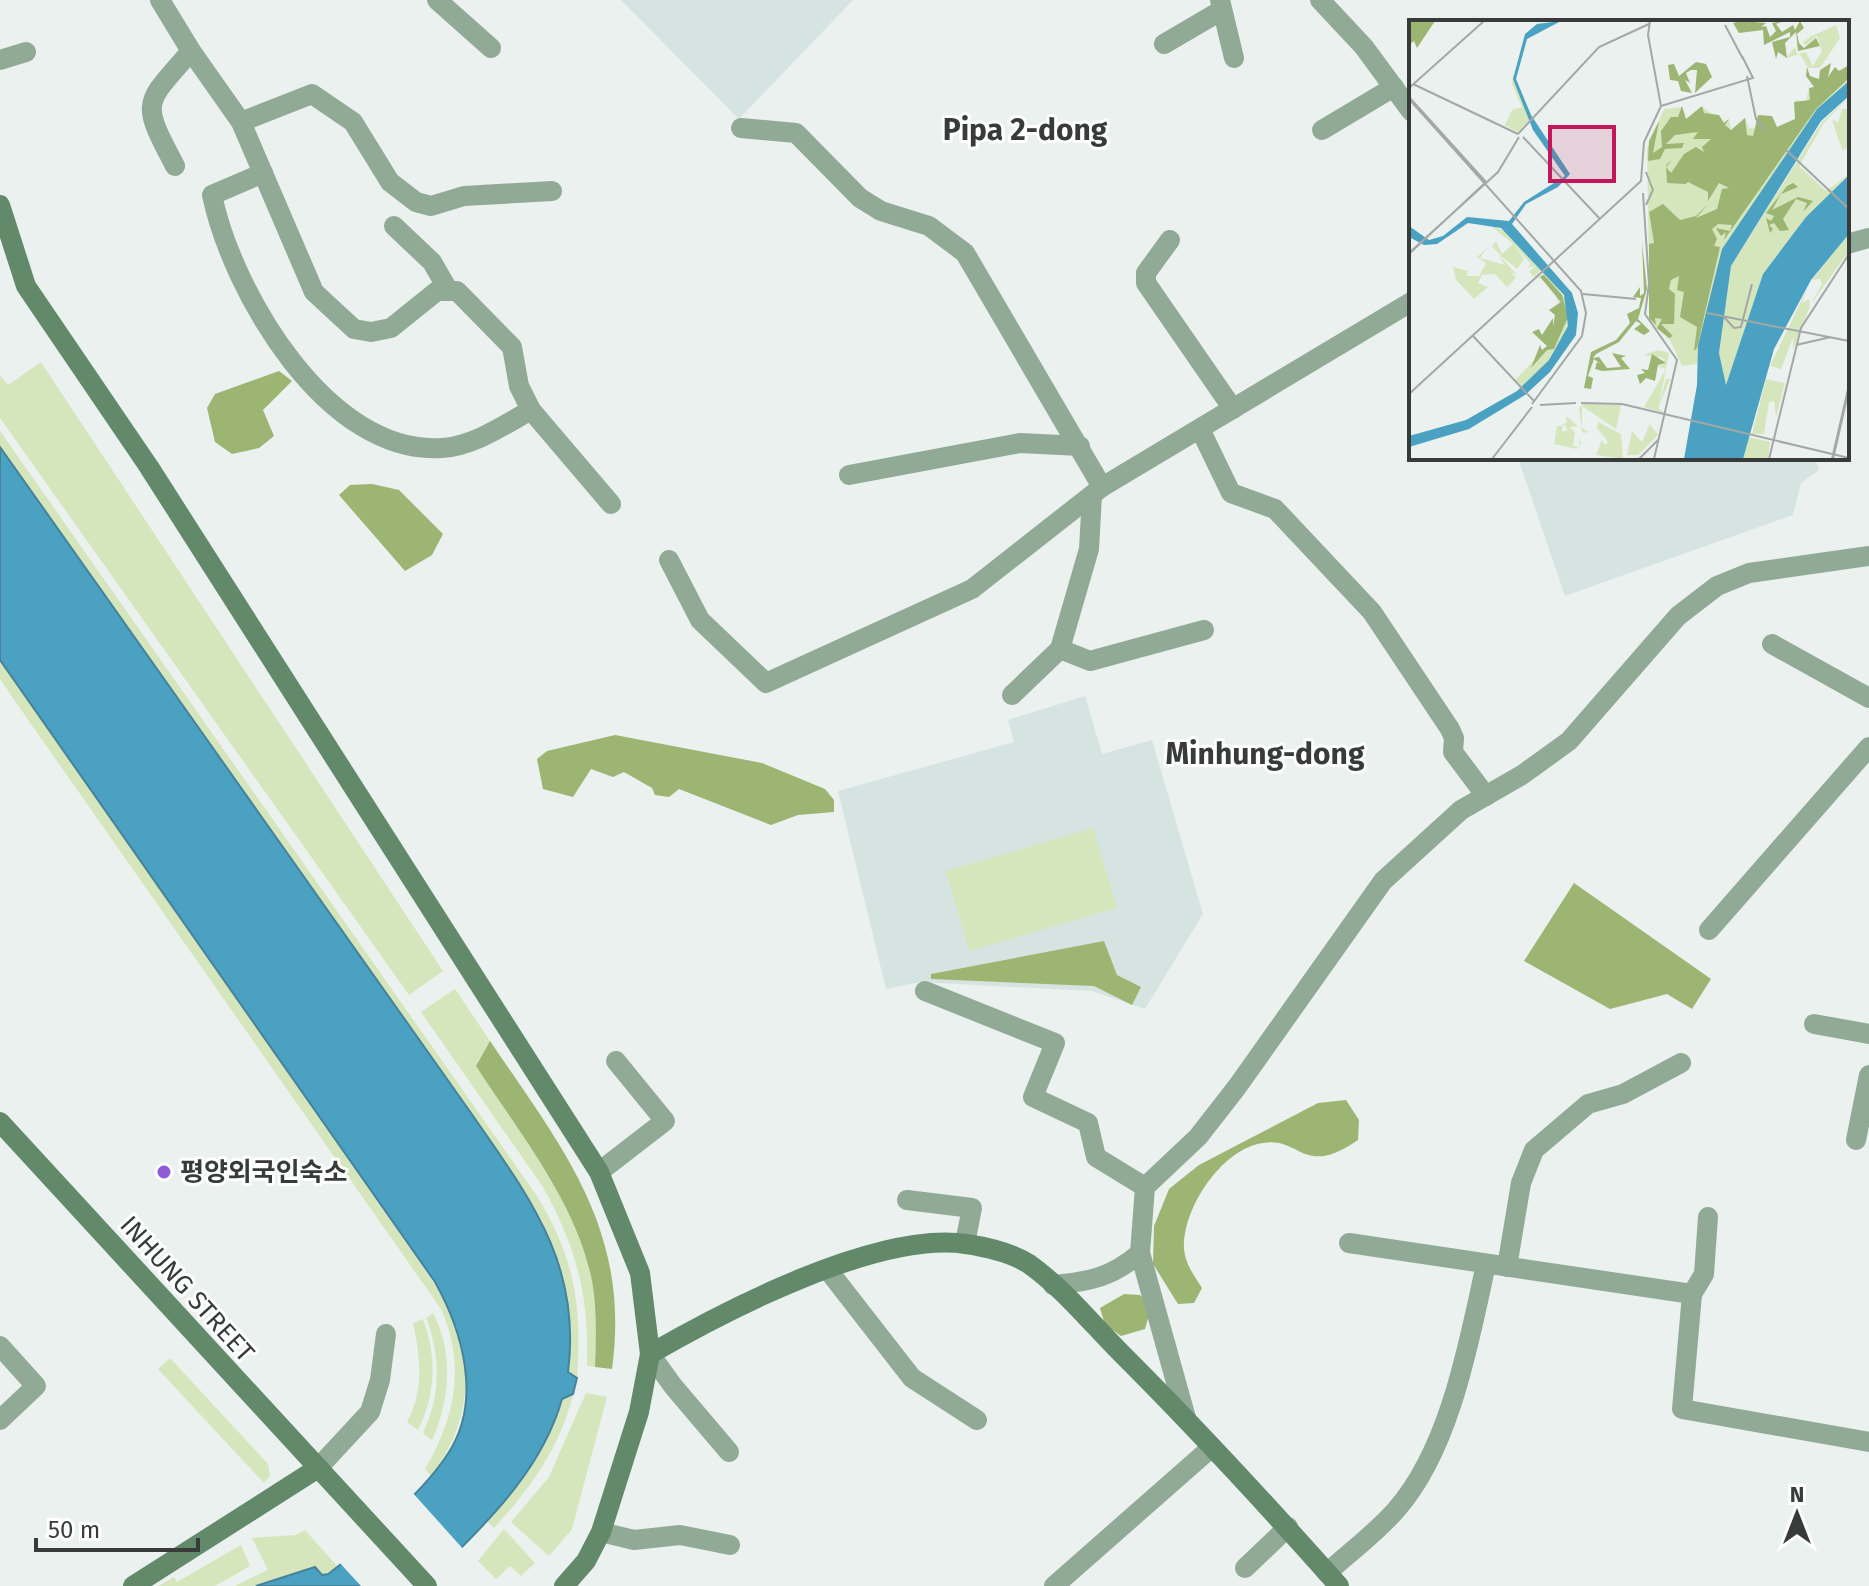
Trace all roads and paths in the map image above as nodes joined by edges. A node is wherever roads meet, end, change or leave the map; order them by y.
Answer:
1 (160, 0) edge
2 (437, 0) edge
3 (1320, 0) edge
4 (1221, 5) edge
5 (1164, 44) dead end
6 (491, 48) dead end
7 (191, 51) junction
8 (26, 52) dead end
9 (1234, 58) dead end
10 (0, 60) edge
11 (1394, 87) junction
12 (1409, 108) edge
13 (241, 122) junction
14 (741, 128) dead end
15 (1322, 130) dead end
16 (175, 166) dead end
17 (263, 173) junction
18 (552, 191) dead end
19 (0, 205) edge
20 (394, 226) dead end
21 (1869, 238) edge
22 (1170, 240) dead end
23 (1849, 243) edge
24 (447, 288) junction
25 (1409, 303) edge
26 (1233, 409) junction
27 (531, 410) junction
28 (1200, 429) junction
29 (1080, 446) junction
30 (849, 475) dead end
31 (1097, 491) junction
32 (611, 504) dead end
33 (1869, 556) edge
34 (669, 560) dead end
35 (1204, 630) dead end
36 (1772, 644) dead end
37 (1060, 649) junction
38 (1012, 695) dead end
39 (1869, 698) edge
40 (1869, 747) edge
41 (1486, 796) junction
42 (1709, 930) dead end
43 (925, 991) dead end
44 (1814, 1024) dead end
45 (1869, 1034) edge
46 (616, 1061) dead end
47 (1681, 1063) dead end
48 (1869, 1075) edge
49 (0, 1122) edge
50 (1856, 1140) dead end
51 (599, 1172) junction
52 (1145, 1187) junction
53 (907, 1200) dead end
54 (1708, 1217) dead end
55 (965, 1243) junction
56 (1349, 1243) dead end
57 (1140, 1253) junction
58 (1486, 1264) junction
59 (1507, 1267) junction
60 (828, 1270) junction
61 (1053, 1285) junction
62 (1692, 1294) junction
63 (386, 1334) dead end
64 (0, 1346) edge
65 (650, 1354) junction
66 (1186, 1418) junction
67 (0, 1420) edge
68 (977, 1420) dead end
69 (1869, 1442) edge
70 (1212, 1447) junction
71 (729, 1452) dead end
72 (318, 1468) junction
73 (1288, 1527) junction
74 (601, 1532) junction
75 (730, 1545) dead end
76 (1245, 1568) dead end
77 (1333, 1579) edge
78 (133, 1586) edge
79 (427, 1586) edge
80 (564, 1586) edge
81 (1054, 1586) edge

1 - 7 street
2 - 6 street
3 - 11 street
4 - 5 street
4 - 9 street
7 - 13 street
7 - 16 street
8 - 10 street
11 - 12 street
11 - 15 street
13 - 17 street
13 - 18 street
14 - 29 street
17 - 24 street
17 - 27 street
19 - 51 street
20 - 24 street
21 - 23 street
22 - 26 street
24 - 27 street
25 - 26 street
26 - 28 street
27 - 32 street
28 - 31 street
28 - 41 street
29 - 30 street
29 - 31 street
31 - 34 street
31 - 37 street
33 - 41 street
35 - 37 street
36 - 39 street
37 - 38 street
40 - 42 street
41 - 52 street
43 - 52 street
44 - 45 street
46 - 51 street
47 - 59 street
48 - 50 street
49 - 72 street, INHUNG STREET
51 - 65 street
52 - 57 street
53 - 55 street
54 - 62 street
55 - 60 street
55 - 61 street
56 - 58 street
57 - 61 street
57 - 66 street
58 - 59 street
58 - 77 street
59 - 62 street
60 - 65 street
60 - 68 street
61 - 66 street
62 - 69 street
63 - 72 street
64 - 67 street
65 - 71 street
65 - 74 street
66 - 70 street
70 - 73 street
70 - 81 street
72 - 78 street
72 - 79 street, INHUNG STREET
73 - 76 street
73 - 77 street
74 - 75 street
74 - 80 street

